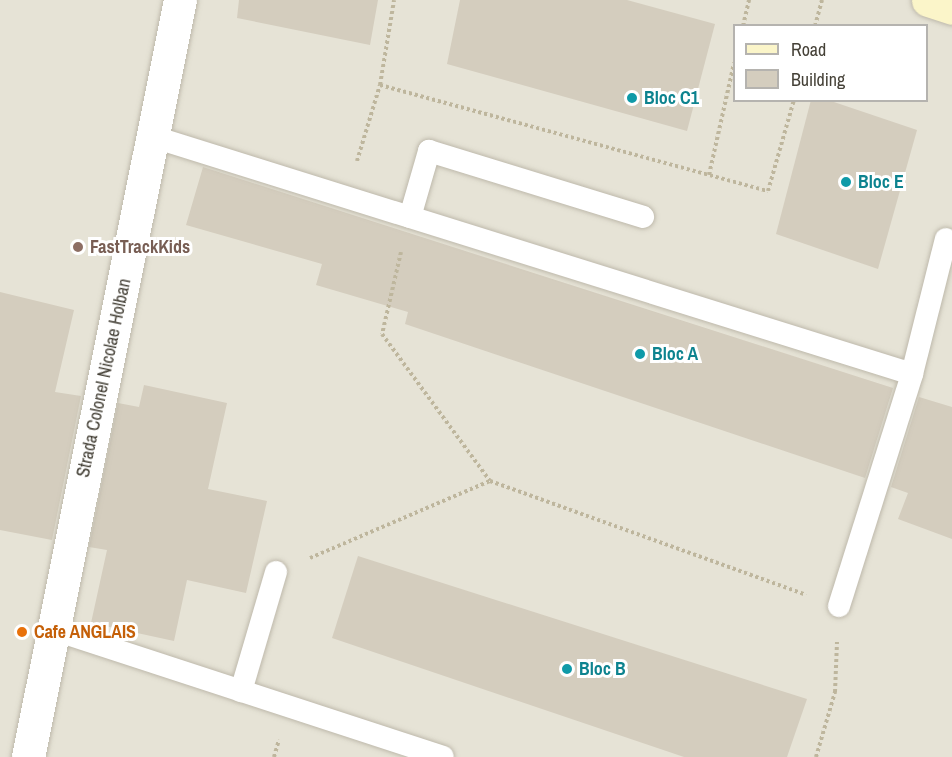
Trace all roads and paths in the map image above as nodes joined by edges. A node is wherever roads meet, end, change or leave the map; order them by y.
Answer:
1 (180, 0) edge
2 (394, 0) edge
3 (749, 0) edge
4 (822, 0) edge
5 (928, 0) edge
6 (952, 8) edge
7 (743, 24) edge
8 (816, 24) edge
9 (733, 72) edge
10 (380, 84) junction
11 (793, 102) edge
12 (154, 137) junction
13 (709, 175) junction
14 (347, 197) junction
15 (410, 217) junction
16 (643, 217) dead end
17 (946, 239) dead end
18 (912, 374) junction
19 (490, 481) junction
20 (276, 572) joint
21 (839, 606) junction
22 (52, 629) junction
23 (241, 691) junction
24 (28, 757) edge
25 (443, 757) edge
26 (816, 757) edge

1 - 12 street, Strada Colonel Nicolae Holban
2 - 10 path
3 - 7 path
4 - 8 path
5 - 6 main road
9 - 13 path
10 - 13 path
10 - 14 path
11 - 13 path
12 - 14 lane
12 - 22 street, Strada Colonel Nicolae Holban
14 - 15 lane
15 - 16 lane
15 - 18 lane
15 - 19 path
17 - 18 lane
18 - 21 lane
19 - 20 path
19 - 21 path
20 - 23 lane
21 - 26 path
22 - 23 lane
22 - 24 street, Strada Colonel Nicolae Holban
23 - 25 lane

